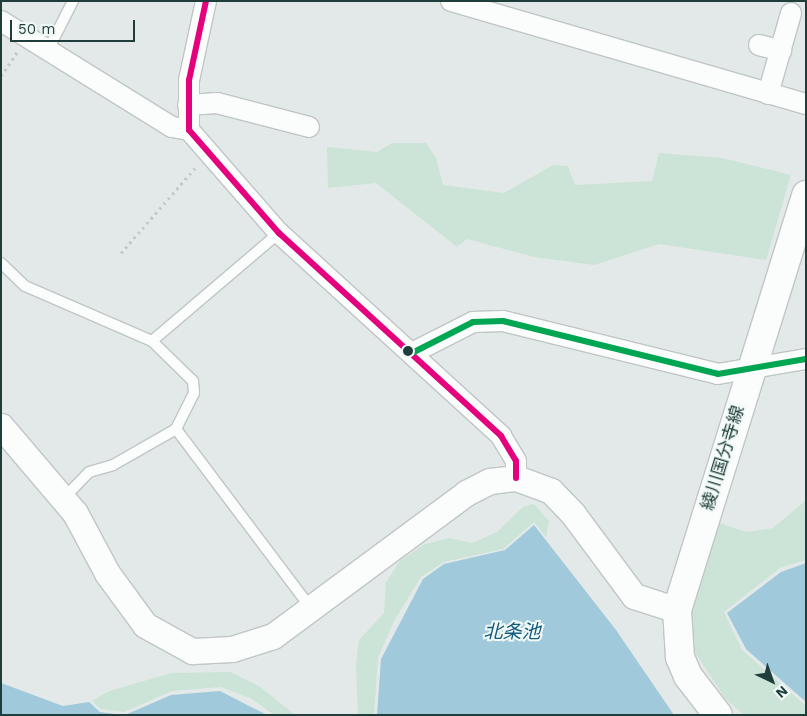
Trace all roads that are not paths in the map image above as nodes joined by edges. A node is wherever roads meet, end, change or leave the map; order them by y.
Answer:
1 (73, 1) edge
2 (206, 1) edge
3 (451, 1) edge
4 (791, 13) dead end
5 (1, 21) edge
6 (759, 44) dead end
7 (48, 50) junction
8 (781, 51) junction
9 (768, 94) junction
10 (806, 104) edge
11 (188, 105) junction
12 (309, 127) dead end
13 (189, 130) junction
14 (806, 195) edge
15 (279, 233) junction
16 (2, 267) edge
17 (152, 341) junction
18 (412, 353) junction
19 (806, 359) edge
20 (751, 369) junction
21 (1, 426) edge
22 (176, 429) junction
23 (516, 478) junction
24 (63, 499) junction
25 (312, 609) junction
26 (677, 610) junction
27 (718, 715) edge

1 - 7 lane
2 - 11 street
3 - 9 street
4 - 8 street
5 - 7 street
6 - 8 street
7 - 13 street
8 - 9 street
9 - 10 street
11 - 12 street
11 - 13 street
13 - 15 street
14 - 20 main road, 綾川国分寺線
15 - 17 lane
15 - 18 street
16 - 17 lane
17 - 22 lane
18 - 20 street
18 - 23 street
19 - 20 street
20 - 26 main road, 綾川国分寺線
21 - 24 street
22 - 24 lane
22 - 25 lane
23 - 25 street
23 - 26 street
24 - 25 street
26 - 27 main road, 綾川国分寺線

